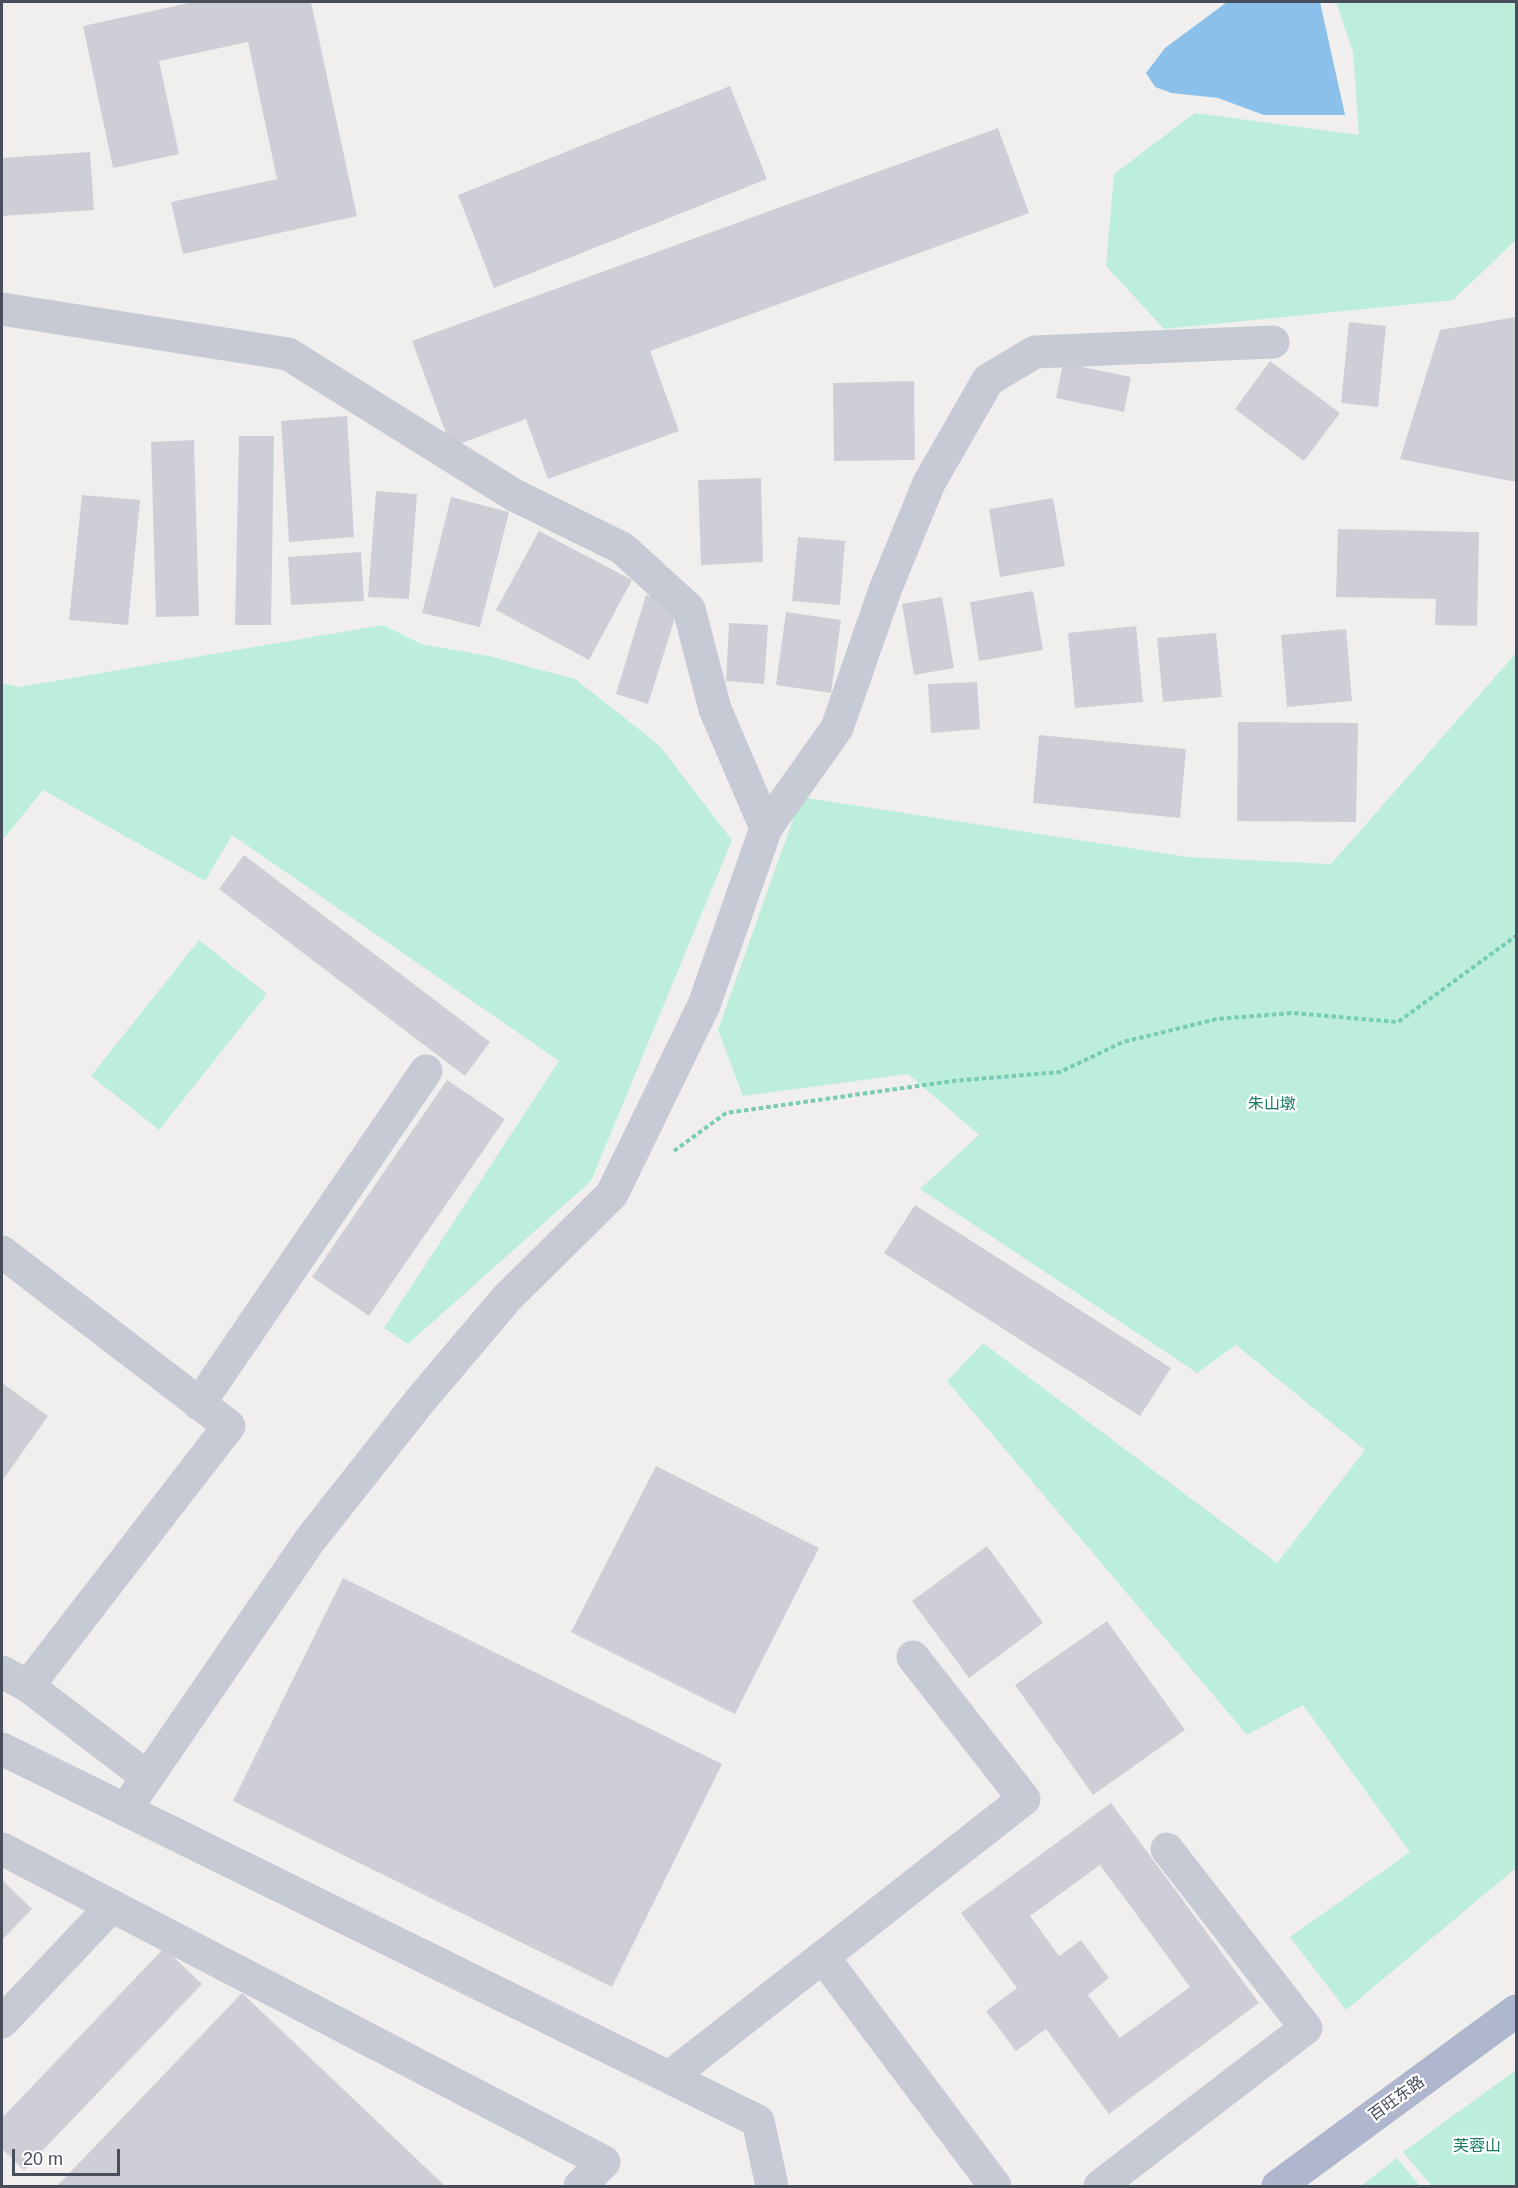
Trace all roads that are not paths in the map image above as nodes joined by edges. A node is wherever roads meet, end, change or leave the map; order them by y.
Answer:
1 (2, 309) edge
2 (1273, 342) dead end
3 (766, 828) junction
4 (426, 1071) dead end
5 (2, 1252) edge
6 (199, 1404) junction
7 (913, 1657) dead end
8 (15, 1679) edge
9 (2, 1749) edge
10 (147, 1777) junction
11 (125, 1810) junction
12 (2, 1848) edge
13 (1167, 1849) dead end
14 (112, 1906) junction
15 (823, 1957) junction
16 (1516, 2011) edge
17 (2, 2022) edge
18 (671, 2076) junction
19 (580, 2187) edge
20 (772, 2187) edge
21 (995, 2187) edge
22 (1100, 2187) edge
23 (1278, 2187) edge

1 - 3 street
2 - 3 street
3 - 10 street
4 - 6 street
5 - 6 street
6 - 8 street
7 - 15 street
8 - 10 street
9 - 11 street
10 - 11 street
11 - 18 street
12 - 14 street
13 - 22 street
14 - 17 street
14 - 19 street
15 - 18 street
15 - 21 street
16 - 23 main road, 百旺东路
18 - 20 street

